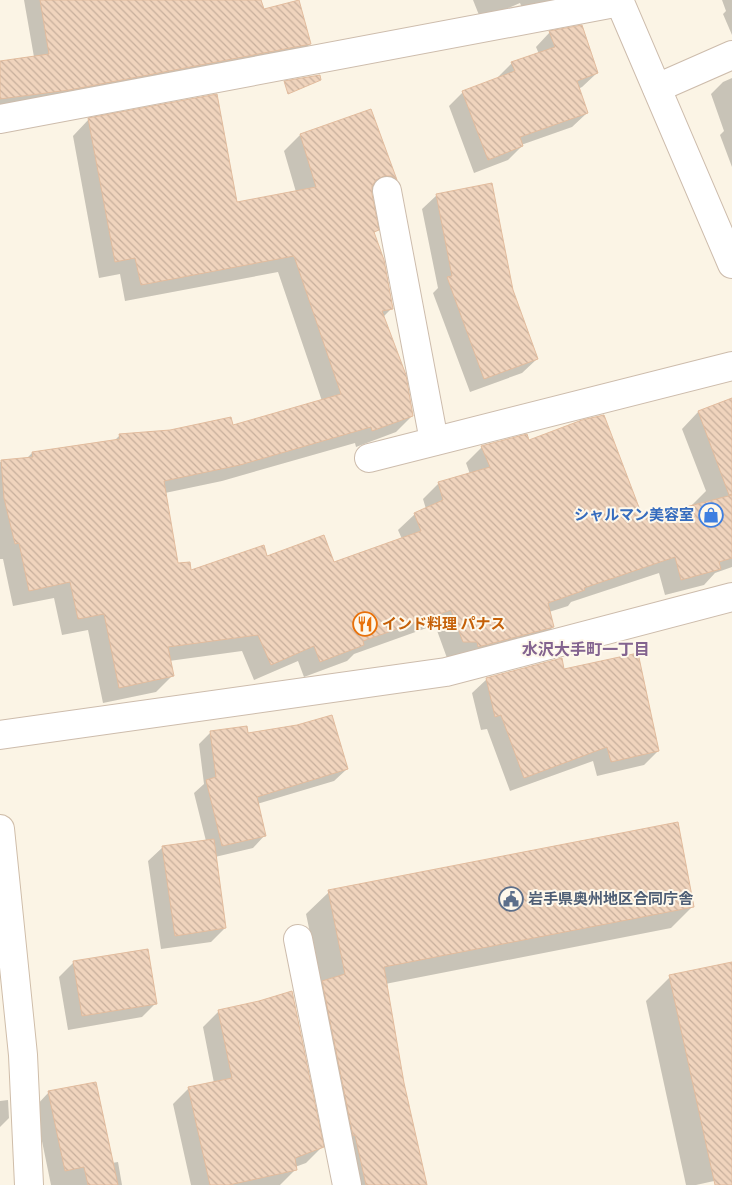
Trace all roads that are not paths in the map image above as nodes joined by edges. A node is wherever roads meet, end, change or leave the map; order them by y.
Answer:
1 (620, 1) edge
2 (732, 55) edge
3 (657, 88) junction
4 (0, 119) edge
5 (387, 191) dead end
6 (732, 264) edge
7 (732, 366) edge
8 (434, 441) junction
9 (369, 458) dead end
10 (732, 597) edge
11 (0, 735) edge
12 (0, 829) edge
13 (298, 939) dead end
14 (29, 1185) edge
15 (347, 1185) edge

1 - 3 street
1 - 4 street
2 - 3 street
3 - 6 street
5 - 8 street
7 - 8 street
8 - 9 street
10 - 11 street
12 - 14 street
13 - 15 street

